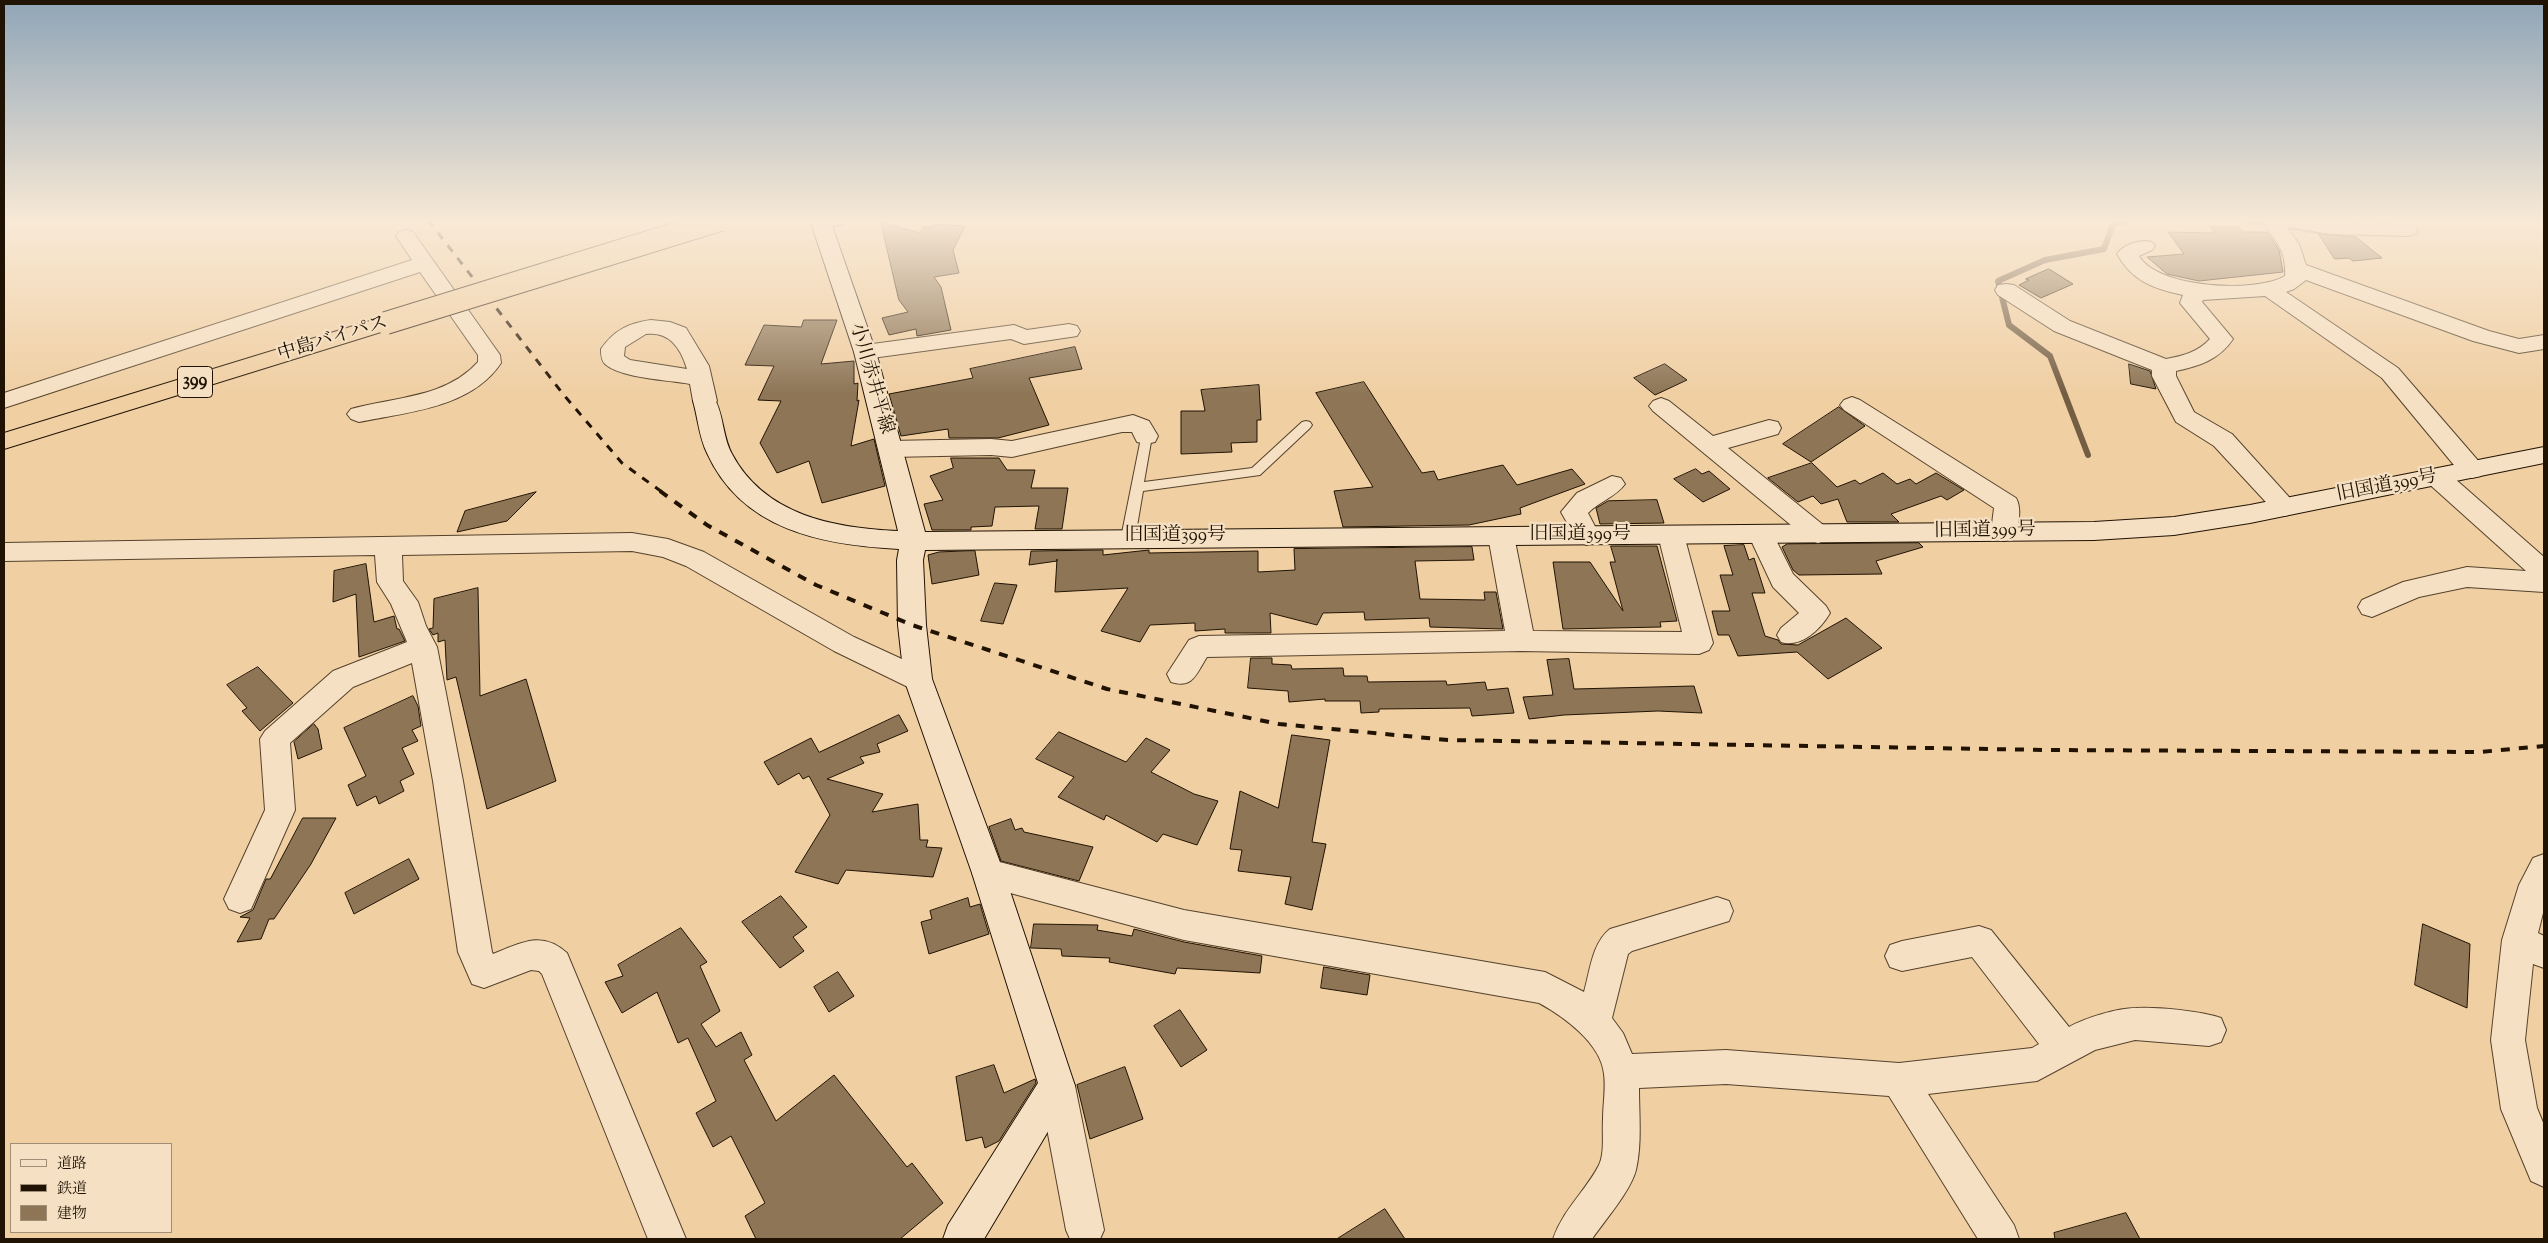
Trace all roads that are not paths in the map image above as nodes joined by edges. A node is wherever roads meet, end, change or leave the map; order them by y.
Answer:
1 (379, 278) edge
2 (435, 278) edge
3 (534, 278) edge
4 (842, 278) edge
5 (2155, 278) edge
6 (2296, 278) edge
7 (2320, 278) edge
8 (2268, 288) junction
9 (2006, 290) dead end
10 (2206, 291) junction
11 (1069, 331) dead end
12 (2544, 342) edge
13 (865, 352) junction
14 (2164, 366) junction
15 (703, 389) dead end
16 (4, 401) edge
17 (1852, 405) dead end
18 (1661, 406) dead end
19 (359, 414) dead end
20 (1306, 424) dead end
21 (1769, 428) dead end
22 (1146, 436) joint
23 (4, 441) edge
24 (1708, 445) junction
25 (890, 449) junction
26 (2544, 455) edge
27 (2472, 470) junction
28 (2437, 477) junction
29 (1612, 484) dead end
30 (1137, 487) junction
31 (2285, 507) junction
32 (2004, 532) junction
33 (1761, 534) junction
34 (1818, 534) junction
35 (1671, 535) junction
36 (1501, 536) junction
37 (1587, 536) junction
38 (1128, 538) junction
39 (914, 541) junction
40 (388, 546) junction
41 (4, 552) edge
42 (2544, 572) edge
43 (2544, 582) edge
44 (2372, 607) dead end
45 (1791, 635) dead end
46 (1521, 641) junction
47 (424, 647) junction
48 (1181, 674) dead end
49 (918, 679) junction
50 (2544, 868) edge
51 (988, 874) junction
52 (240, 898) dead end
53 (1717, 911) dead end
54 (2532, 946) edge
55 (1902, 956) dead end
56 (1594, 1022) junction
57 (2209, 1030) dead end
58 (2064, 1049) junction
59 (1622, 1072) junction
60 (1899, 1080) junction
61 (1057, 1086) junction
62 (2544, 1168) edge
63 (1085, 1230) dead end
64 (667, 1239) edge
65 (962, 1239) edge
66 (1572, 1239) edge
67 (2000, 1239) edge

1 - 16 street
2 - 19 street
3 - 23 highway, 中島バイパス / 399, bridge
4 - 13 street, 小川赤井平線
5 - 10 street
6 - 8 street
7 - 12 street
8 - 10 street
8 - 27 street
9 - 14 street
10 - 14 street
11 - 13 street
13 - 25 street, 小川赤井平線
14 - 31 street
15 - 39 street, 旧国道399号
17 - 32 street
18 - 24 street
20 - 30 lane
21 - 24 street
22 - 25 street
22 - 30 lane
24 - 34 street
25 - 39 street, 小川赤井平線
26 - 27 street, 旧国道399号
27 - 28 street, 旧国道399号
28 - 31 street, 旧国道399号
28 - 42 street
29 - 37 street
30 - 38 lane
31 - 32 street, 旧国道399号
32 - 34 street, 旧国道399号
33 - 34 street, 旧国道399号
33 - 35 street, 旧国道399号
33 - 45 street
35 - 37 street, 旧国道399号
35 - 46 street
36 - 37 street, 旧国道399号
36 - 38 street, 旧国道399号
36 - 46 street
38 - 39 street, 旧国道399号
39 - 49 street
40 - 41 street
40 - 47 street
40 - 49 street
43 - 44 street
46 - 48 street
47 - 52 street
47 - 64 street
49 - 51 street
50 - 54 street
51 - 56 street
51 - 61 street
53 - 56 street
54 - 62 street
55 - 58 street
56 - 59 street
57 - 58 street
58 - 60 street
59 - 60 street
59 - 66 street
60 - 67 street
61 - 63 street
61 - 65 street

